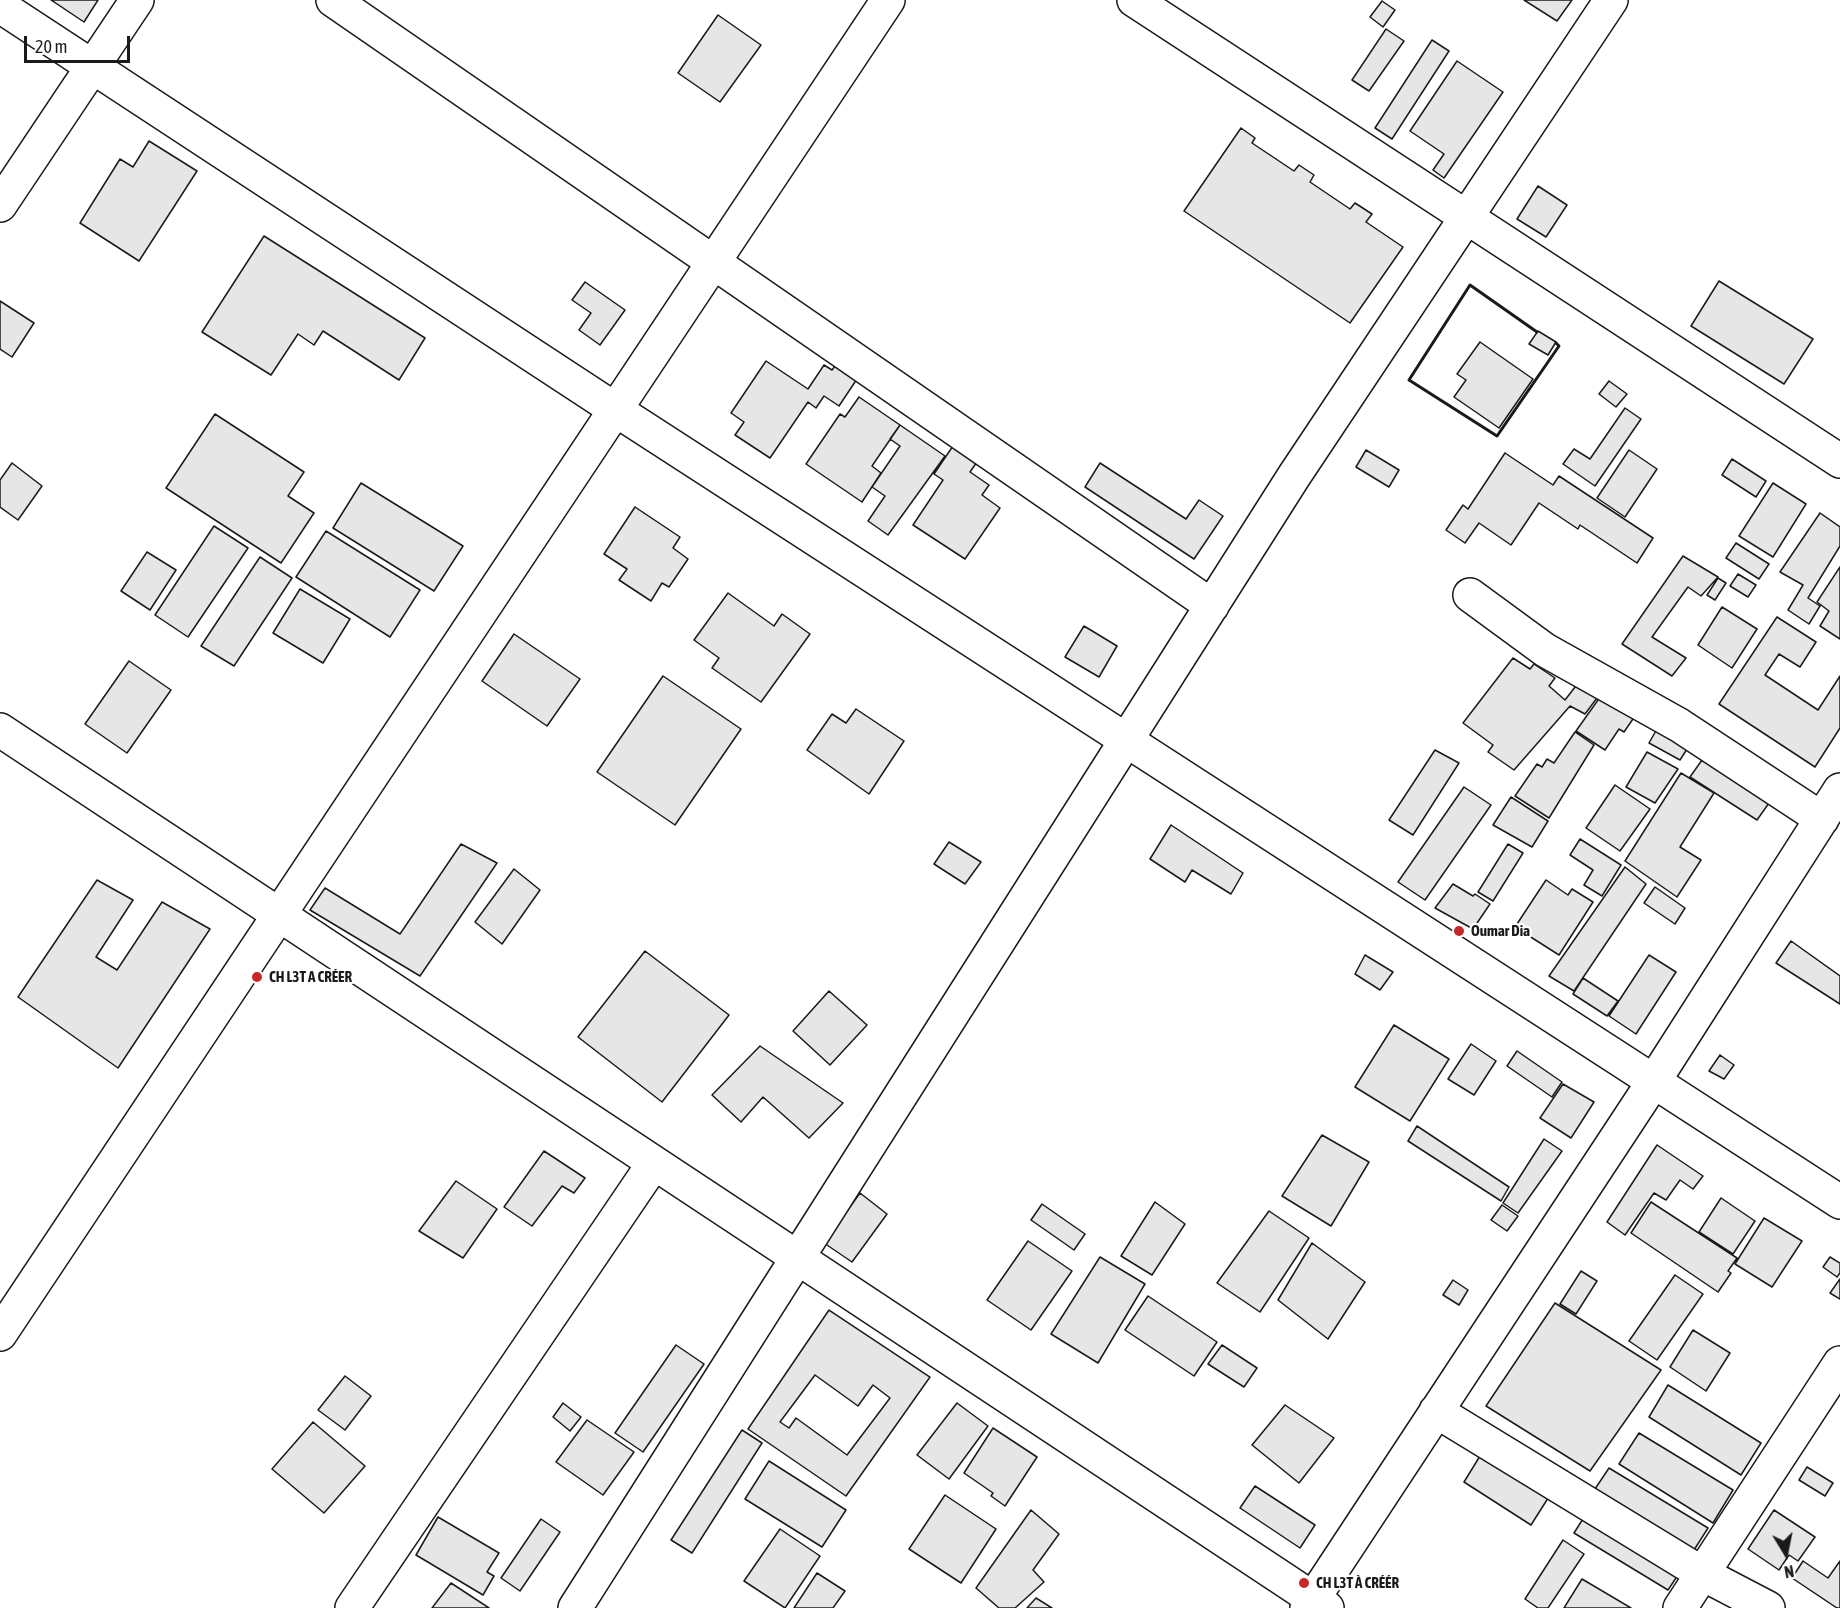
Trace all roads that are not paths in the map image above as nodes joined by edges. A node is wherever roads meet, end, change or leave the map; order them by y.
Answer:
1 (136, 0) edge
2 (333, 0) edge
3 (888, 0) edge
4 (1134, 0) edge
5 (1611, 0) edge
6 (0, 6) edge
7 (92, 66) junction
8 (0, 205) edge
9 (1466, 217) junction
10 (714, 262) junction
11 (616, 410) junction
12 (1840, 461) edge
13 (1470, 595) dead end
14 (1212, 606) junction
15 (0, 730) edge
16 (1126, 740) junction
17 (1840, 790) edge
18 (1822, 819) junction
19 (279, 915) junction
20 (1654, 1081) junction
21 (654, 1163) junction
22 (1840, 1202) edge
23 (798, 1258) junction
24 (0, 1335) edge
25 (1840, 1363) edge
26 (1436, 1411) junction
27 (1703, 1574) junction
28 (1315, 1605) edge
29 (352, 1608) edge
30 (576, 1608) edge
31 (1680, 1608) edge
32 (1768, 1608) edge

1 - 7 street
2 - 10 street
3 - 10 street
4 - 9 street
5 - 9 street
6 - 7 street
7 - 8 street
7 - 11 street
9 - 12 street
9 - 14 street
10 - 11 street
10 - 14 street
11 - 16 street
11 - 19 street
13 - 18 street
14 - 16 street
15 - 19 street
16 - 20 street
16 - 23 street
17 - 18 street
18 - 20 street
19 - 21 street
19 - 24 street
20 - 22 street
20 - 26 street
21 - 23 street
21 - 29 street
23 - 28 street
23 - 30 street
25 - 27 street
26 - 27 street
26 - 28 street
27 - 31 street
27 - 32 street

